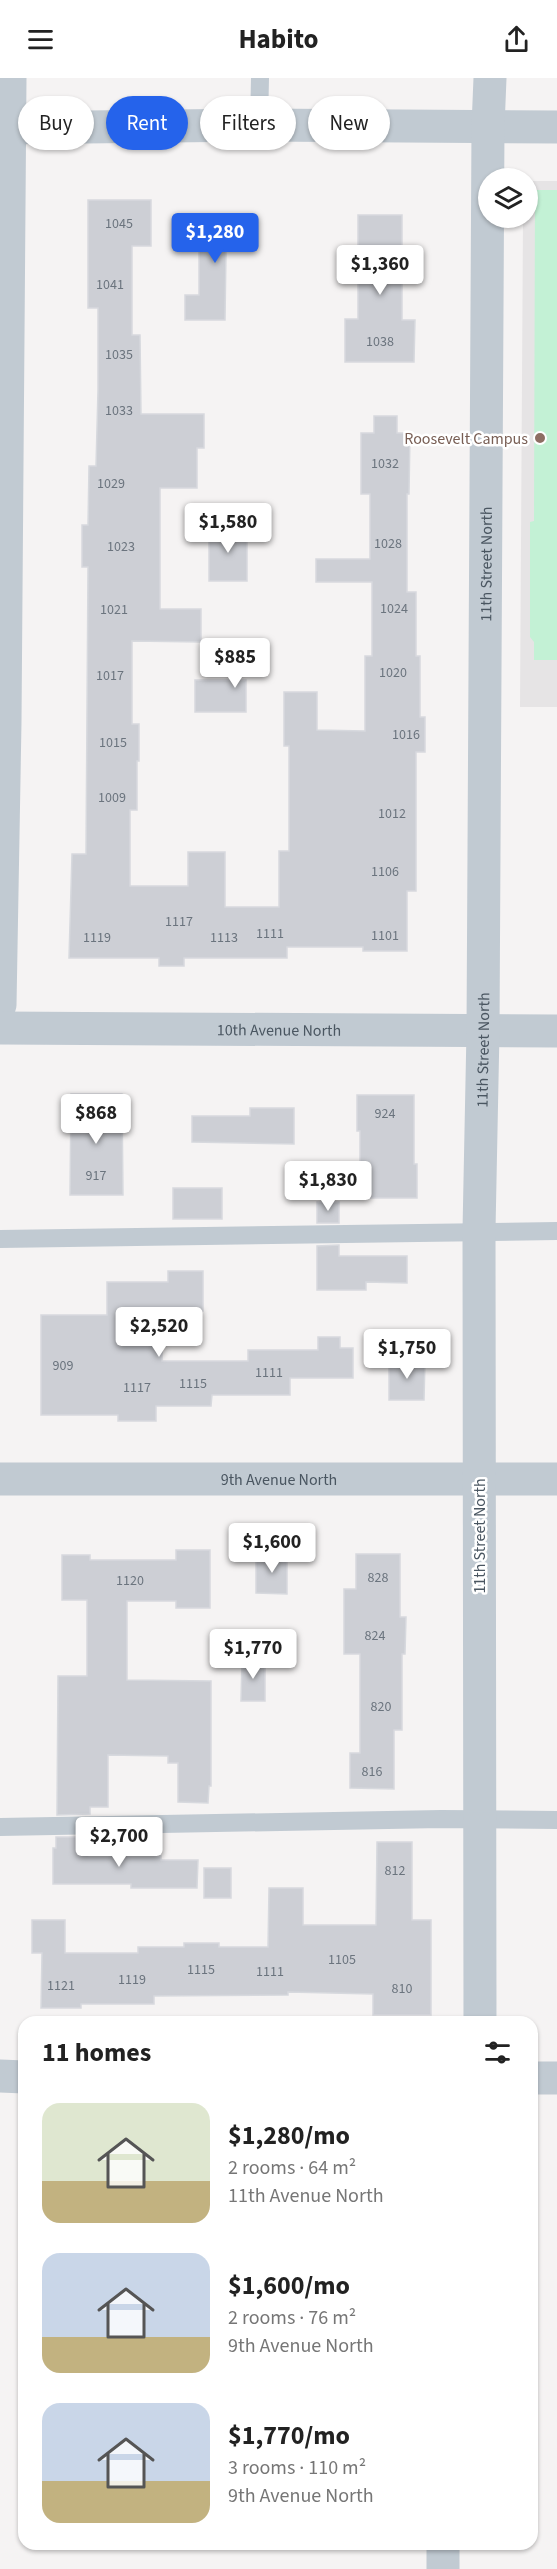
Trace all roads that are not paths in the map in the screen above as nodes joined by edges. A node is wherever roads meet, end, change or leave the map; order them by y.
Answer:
1 (10, 78) edge
2 (260, 78) edge
3 (490, 78) edge
4 (260, 96) edge
5 (296, 125) edge
6 (200, 126) edge
7 (488, 127) junction
8 (557, 127) edge
9 (5, 128) edge
10 (0, 1005) edge
11 (0, 1028) edge
12 (483, 1031) junction
13 (557, 1032) edge
14 (479, 1230) junction
15 (557, 1231) edge
16 (0, 1239) edge
17 (0, 1479) edge
18 (479, 1479) junction
19 (557, 1479) edge
20 (479, 1818) junction
21 (557, 1820) edge
22 (0, 1827) edge
23 (480, 2016) edge
24 (0, 2076) edge
25 (18, 2077) edge
26 (538, 2078) edge
27 (557, 2078) edge
28 (443, 2550) edge
29 (443, 2569) edge

1 - 9 street
2 - 4 lane
3 - 7 street, 11th Street North
5 - 7 street
6 - 9 street
7 - 8 street
7 - 12 street, 11th Street North
9 - 10 street
11 - 12 street, 10th Avenue North
12 - 13 street, 10th Avenue North
12 - 14 street, 11th Street North
14 - 15 lane
14 - 16 lane
14 - 18 street, 11th Street North
17 - 18 street, 9th Avenue North
18 - 19 street, 9th Avenue North
18 - 20 street, 11th Street North
20 - 21 lane
20 - 22 lane
20 - 23 street, 11th Street North
24 - 25 street
26 - 27 street
28 - 29 street

